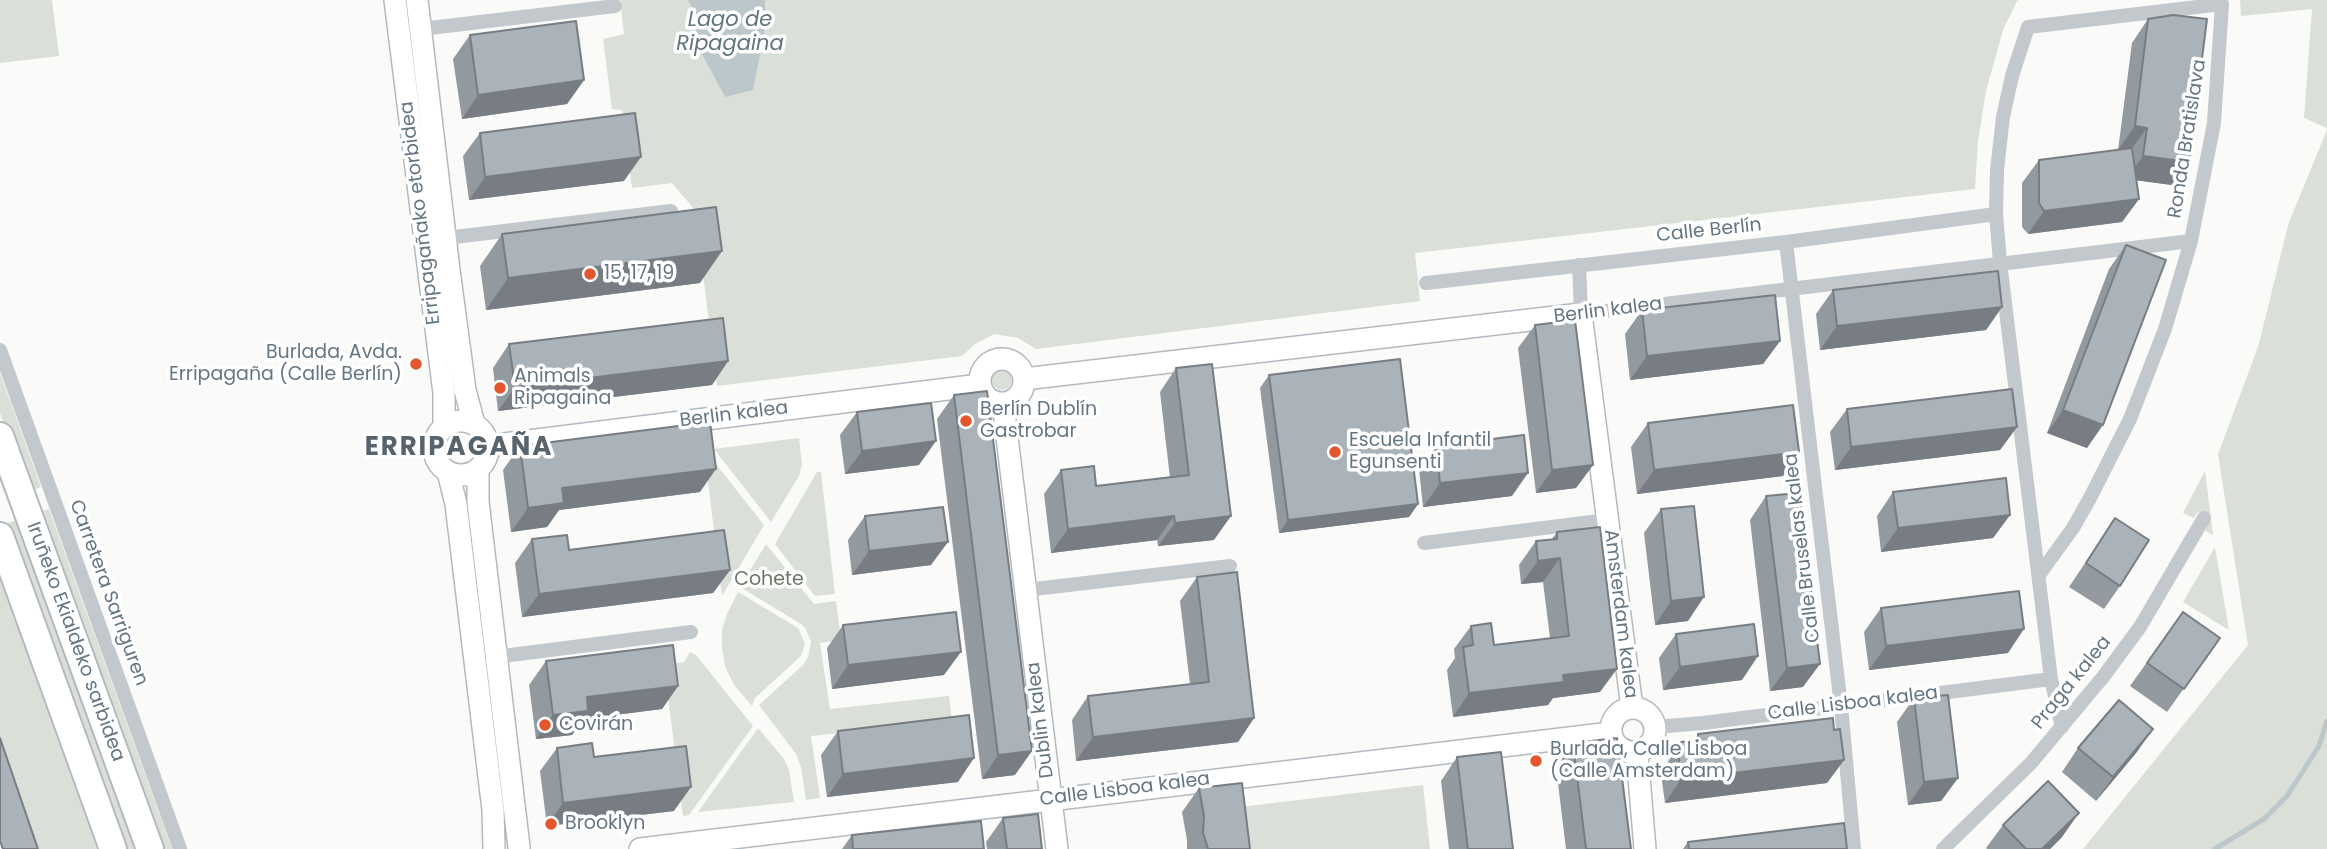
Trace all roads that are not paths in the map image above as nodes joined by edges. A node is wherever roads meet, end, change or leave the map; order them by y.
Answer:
1 (395, 0) edge
2 (417, 0) edge
3 (615, 6) dead end
4 (421, 29) junction
5 (671, 211) edge
6 (1996, 214) junction
7 (446, 237) junction
8 (2191, 241) junction
9 (1786, 242) junction
10 (2000, 262) junction
11 (1579, 265) junction
12 (1426, 284) dead end
13 (1791, 289) junction
14 (1581, 314) junction
15 (0, 350) edge
16 (1024, 379) junction
17 (980, 385) junction
18 (1003, 404) junction
19 (474, 424) junction
20 (444, 426) junction
21 (0, 436) edge
22 (488, 446) junction
23 (478, 470) junction
24 (448, 472) junction
25 (2204, 518) dead end
26 (1607, 520) junction
27 (0, 536) edge
28 (1424, 543) dead end
29 (1230, 566) dead end
30 (2039, 575) junction
31 (1026, 590) junction
32 (691, 632) dead end
33 (495, 657) junction
34 (2051, 679) junction
35 (1841, 706) junction
36 (1632, 708) junction
37 (1655, 727) junction
38 (2062, 727) junction
39 (1611, 733) junction
40 (1637, 753) junction
41 (1051, 799) junction
42 (521, 848) edge
43 (113, 849) edge
44 (150, 849) edge
45 (180, 849) edge
46 (496, 849) edge
47 (639, 849) edge
48 (1057, 849) edge
49 (1645, 849) edge
50 (1854, 849) edge
51 (1943, 849) edge

1 - 20 street, Erripagañako etorbidea
2 - 4 street, Erripagañako etorbidea
3 - 4 street
4 - 7 street, Erripagañako etorbidea
5 - 7 street, Erripagañako etorbidea
6 - 8 street, Ronda Bratislava
6 - 9 street, Calle Berlín
6 - 10 street, Ronda Bratislava
7 - 19 street, Erripagañako etorbidea
8 - 10 street, Berlin kalea
8 - 30 street, Ronda Bratislava
9 - 11 street, Calle Berlín
9 - 13 street, Calle Bruselas kalea
10 - 13 street, Berlin kalea
10 - 30 street, Ronda Bratislava
11 - 12 street, Calle Berlín
11 - 14 street, Amsterdam kalea
13 - 14 street, Berlin kalea
13 - 35 street, Calle Bruselas kalea
14 - 16 street, Berlin kalea
14 - 26 street, Amsterdam kalea
15 - 45 street, Carretera Sarriguren
16 - 17 street
16 - 18 street
17 - 18 street
17 - 22 street, Berlin kalea
18 - 31 street, Dublin kalea
19 - 20 street
19 - 22 street
20 - 24 street
21 - 44 highway, Iruñeko Ekialdeko sarbidea
22 - 23 street
23 - 24 street
23 - 33 street
24 - 46 street
25 - 38 street, Praga kalea
26 - 28 street, Amsterdam kalea
26 - 36 street, Amsterdam kalea
27 - 43 highway, Iruñeko Ekialdeko sarbidea
29 - 31 street
30 - 34 street, Ronda Bratislava
31 - 41 street, Dublin kalea
32 - 33 street
33 - 42 street
34 - 35 street, Calle Lisboa kalea
34 - 38 street, Ronda Bratislava
35 - 37 street, Calle Lisboa kalea
35 - 50 street, Calle Bruselas kalea
36 - 37 street
36 - 39 street
37 - 40 street
38 - 51 street, Praga kalea
39 - 40 street
39 - 41 street, Calle Lisboa kalea
40 - 49 street
41 - 47 street, Calle Lisboa kalea
41 - 48 street, Dublin kalea
42 - 46 street

